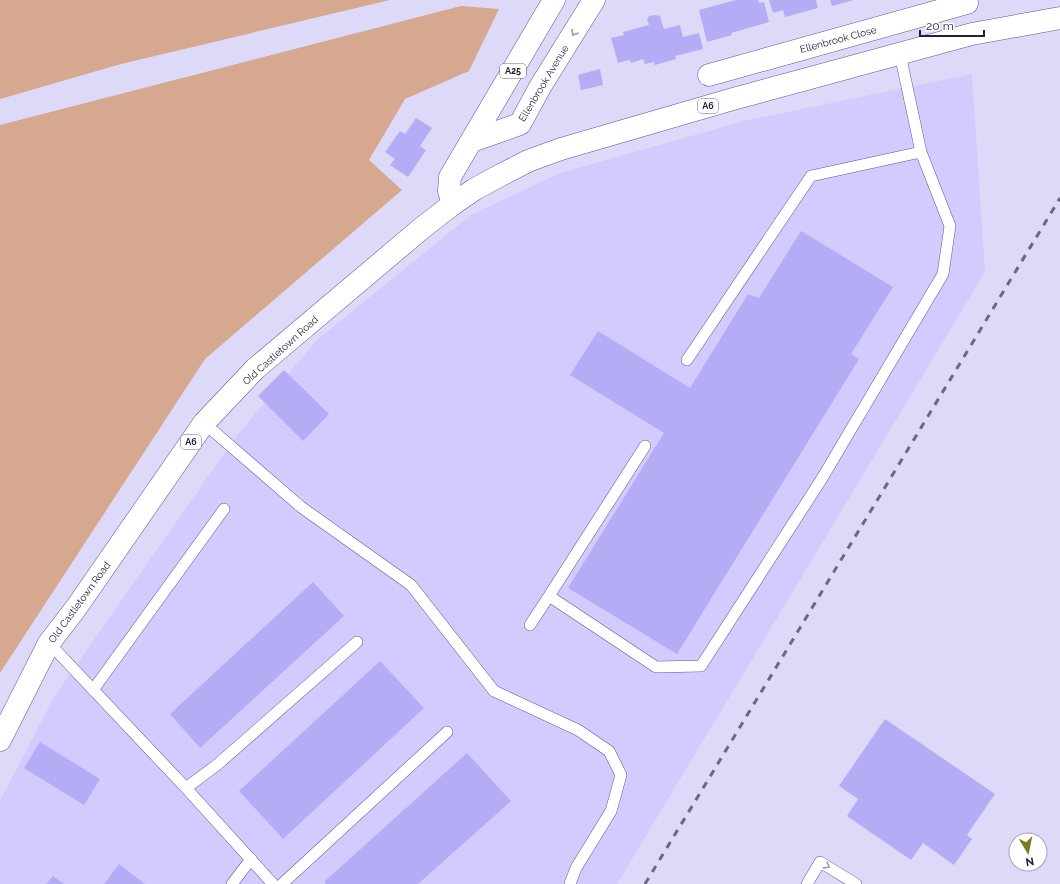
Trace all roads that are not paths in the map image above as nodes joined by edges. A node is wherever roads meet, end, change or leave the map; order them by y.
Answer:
1 (554, 0) edge
2 (594, 0) edge
3 (967, 2) edge
4 (1060, 18) edge
5 (972, 34) junction
6 (900, 54) junction
7 (709, 75) dead end
8 (472, 141) junction
9 (920, 152) junction
10 (453, 204) junction
11 (687, 360) dead end
12 (204, 423) junction
13 (645, 446) dead end
14 (224, 509) dead end
15 (549, 596) junction
16 (530, 625) dead end
17 (357, 642) dead end
18 (49, 643) junction
19 (93, 690) junction
20 (447, 732) dead end
21 (0, 740) edge
22 (186, 788) junction
23 (251, 859) junction
24 (232, 884) edge
25 (273, 884) edge
26 (282, 884) edge
27 (570, 884) edge
28 (807, 884) edge
29 (856, 884) edge

1 - 8 main road, A25
2 -> 8 main road, Ellenbrook Avenue
3 - 5 main road
3 - 7 main road, Ellenbrook Close
4 - 5 main road, A6
5 - 6 main road, A6
6 - 9 lane
6 - 10 main road, A6
8 - 10 main road, A25
9 - 11 lane
9 - 15 lane
10 - 12 main road, Old Castletown Road / A6
12 - 18 main road, Old Castletown Road / A6
12 - 27 lane
13 - 15 lane
14 - 19 lane
15 - 16 lane
17 - 22 lane
18 - 19 lane
18 - 21 main road, Old Castletown Road / A6
19 - 22 lane
20 - 26 lane
22 - 23 lane
23 - 24 lane
23 - 25 lane
28 -> 29 lane

